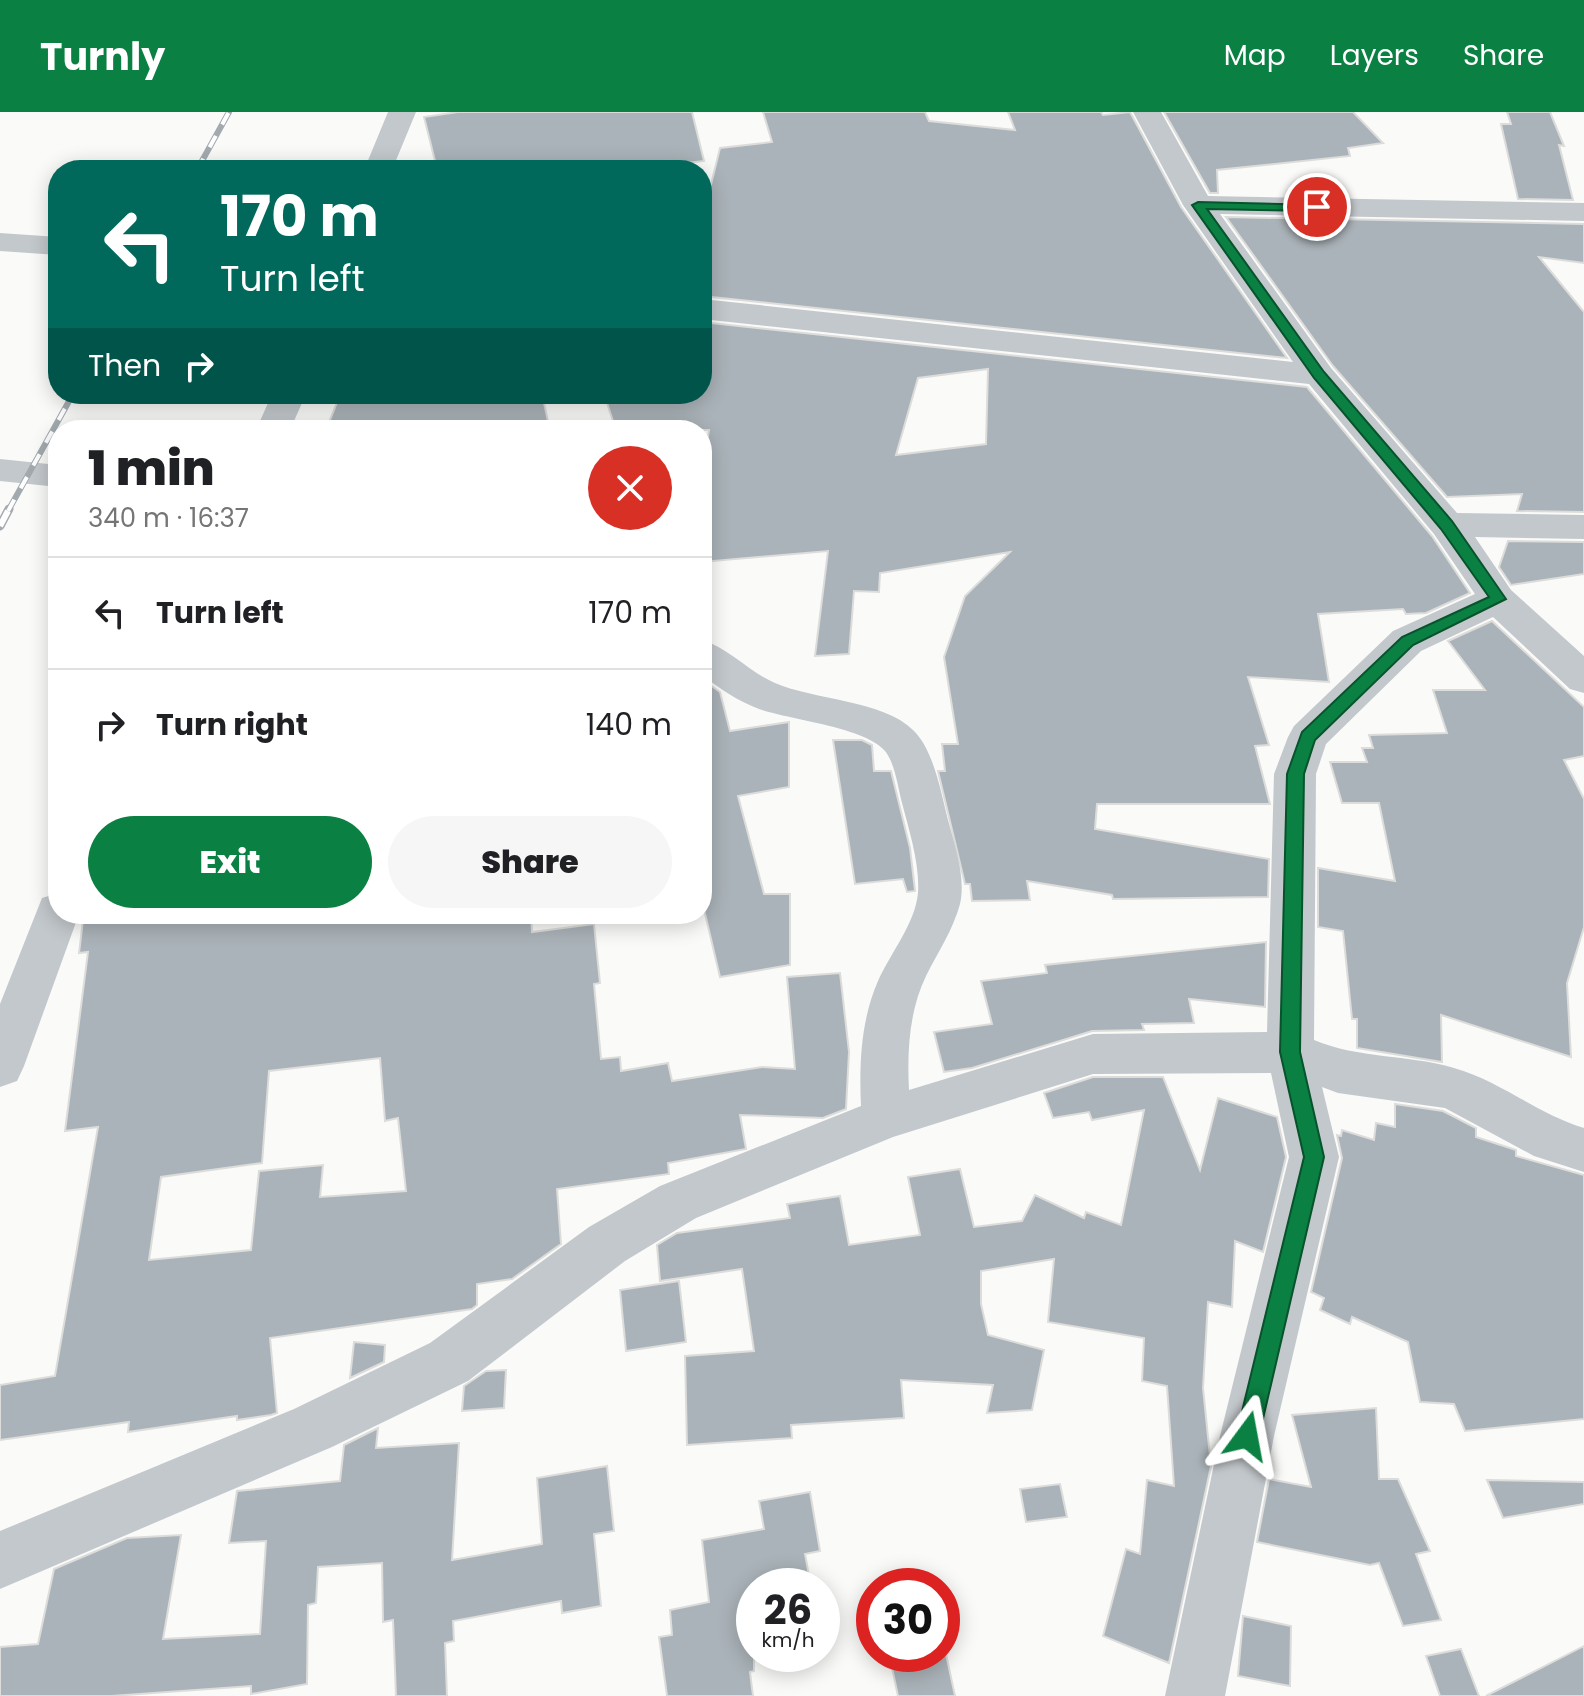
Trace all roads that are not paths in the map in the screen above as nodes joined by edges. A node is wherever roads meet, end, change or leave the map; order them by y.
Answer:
1 (402, 112) edge
2 (1147, 112) edge
3 (382, 160) edge
4 (1198, 205) junction
5 (1584, 212) edge
6 (0, 242) edge
7 (48, 245) edge
8 (712, 310) edge
9 (1319, 375) junction
10 (0, 470) edge
11 (48, 475) edge
12 (1447, 525) junction
13 (1584, 527) edge
14 (1498, 599) junction
15 (712, 663) edge
16 (1584, 679) edge
17 (53, 924) edge
18 (1290, 1052) junction
19 (0, 1066) edge
20 (886, 1118) junction
21 (1584, 1150) edge
22 (0, 1560) edge
23 (1195, 1696) edge

1 - 3 street
2 - 4 street
4 - 5 street
4 - 9 street
6 - 7 street
8 - 9 street
9 - 12 street
10 - 11 street
12 - 13 street
12 - 14 street
14 - 16 street
14 - 18 street
15 - 20 street
17 - 19 street
18 - 20 street
18 - 21 street
18 - 23 street
20 - 22 street

